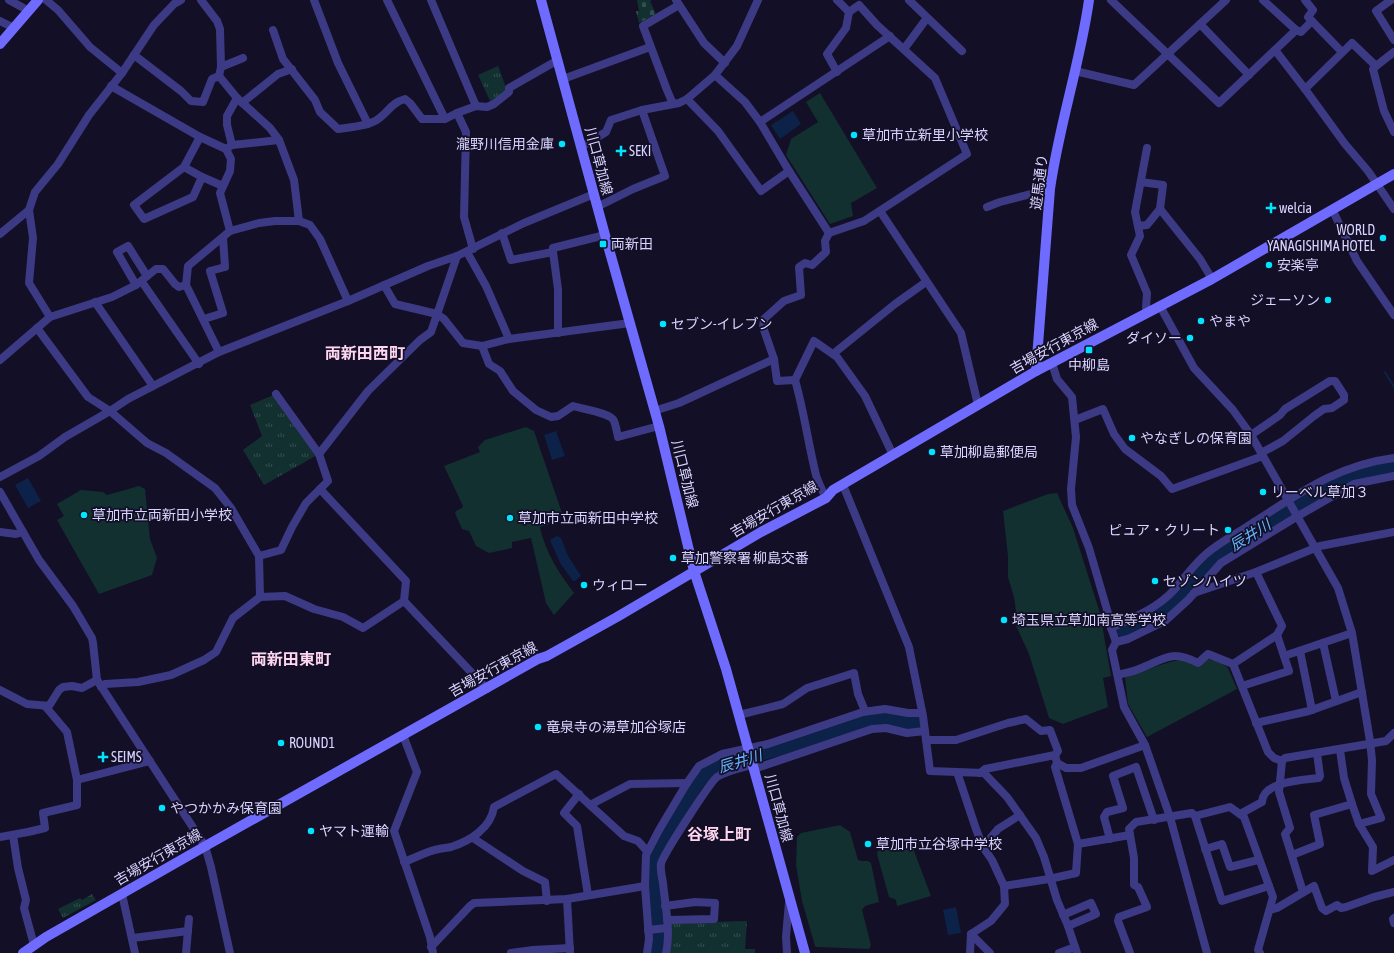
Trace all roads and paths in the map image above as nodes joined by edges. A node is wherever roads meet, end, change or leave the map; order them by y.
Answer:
1 (9, 0) edge
2 (38, 0) edge
3 (46, 0) edge
4 (201, 0) edge
5 (314, 0) edge
6 (387, 0) edge
7 (431, 0) edge
8 (541, 0) edge
9 (758, 0) edge
10 (837, 0) edge
11 (909, 0) edge
12 (1089, 0) edge
13 (1111, 0) edge
14 (1264, 0) edge
15 (1305, 0) edge
16 (1391, 0) edge
17 (176, 1) edge
18 (1220, 2) edge
19 (678, 3) edge
20 (28, 11) junction
21 (849, 12) junction
22 (927, 18) junction
23 (0, 20) edge
24 (1312, 22) junction
25 (1200, 24) junction
26 (14, 28) junction
27 (273, 30) dead end
28 (1296, 30) junction
29 (890, 36) junction
30 (1394, 40) edge
31 (0, 44) edge
32 (650, 48) junction
33 (904, 49) junction
34 (1275, 50) junction
35 (962, 51) dead end
36 (1342, 52) junction
37 (1394, 52) edge
38 (134, 54) junction
39 (1168, 54) junction
40 (243, 58) dead end
41 (558, 60) junction
42 (724, 63) junction
43 (1376, 66) junction
44 (221, 67) junction
45 (292, 69) junction
46 (1075, 71) junction
47 (837, 72) junction
48 (122, 73) junction
49 (715, 75) junction
50 (1249, 75) junction
51 (219, 76) junction
52 (563, 79) junction
53 (111, 86) junction
54 (1305, 89) junction
55 (687, 99) junction
56 (239, 100) junction
57 (673, 104) junction
58 (476, 106) junction
59 (642, 110) junction
60 (457, 112) junction
61 (445, 119) junction
62 (760, 122) junction
63 (368, 124) junction
64 (1394, 132) edge
65 (200, 137) junction
66 (279, 140) junction
67 (229, 147) junction
68 (582, 147) junction
69 (1146, 148) dead end
70 (184, 167) junction
71 (789, 171) junction
72 (1394, 174) edge
73 (202, 177) junction
74 (1141, 182) junction
75 (1377, 183) junction
76 (223, 186) junction
77 (1050, 189) junction
78 (594, 194) junction
79 (597, 207) junction
80 (987, 207) dead end
81 (1160, 209) junction
82 (1332, 209) junction
83 (1394, 209) edge
84 (29, 210) junction
85 (880, 211) junction
86 (299, 220) junction
87 (1138, 226) junction
88 (230, 231) junction
89 (502, 233) junction
90 (829, 233) junction
91 (0, 234) edge
92 (605, 235) junction
93 (223, 238) junction
94 (470, 250) junction
95 (552, 252) junction
96 (457, 256) junction
97 (1212, 278) junction
98 (142, 281) junction
99 (926, 282) junction
100 (186, 285) junction
101 (384, 285) junction
102 (348, 301) junction
103 (95, 302) junction
104 (1160, 306) junction
105 (1148, 312) junction
106 (437, 314) junction
107 (1394, 315) edge
108 (50, 317) junction
109 (204, 319) junction
110 (630, 323) junction
111 (37, 328) junction
112 (558, 333) junction
113 (509, 339) junction
114 (482, 346) junction
115 (219, 352) junction
116 (832, 354) junction
117 (774, 359) junction
118 (0, 360) edge
119 (1052, 363) junction
120 (199, 364) junction
121 (1036, 371) junction
122 (795, 380) junction
123 (153, 386) junction
124 (276, 394) dead end
125 (978, 406) junction
126 (110, 411) junction
127 (654, 411) junction
128 (1075, 420) junction
129 (659, 426) junction
130 (1251, 434) junction
131 (319, 454) junction
132 (893, 455) junction
133 (1262, 455) junction
134 (1394, 458) edge
135 (1394, 476) edge
136 (0, 477) edge
137 (843, 485) junction
138 (320, 489) junction
139 (0, 492) edge
140 (826, 498) junction
141 (1289, 501) junction
142 (1297, 515) junction
143 (0, 532) edge
144 (23, 532) junction
145 (1394, 532) edge
146 (1316, 548) junction
147 (259, 556) junction
148 (694, 571) junction
149 (1256, 572) junction
150 (1193, 593) junction
151 (260, 597) junction
152 (404, 601) junction
153 (1111, 628) junction
154 (1352, 634) junction
155 (1278, 635) junction
156 (1116, 642) junction
157 (1324, 643) junction
158 (1300, 651) junction
159 (1284, 656) junction
160 (1233, 664) junction
161 (1118, 675) junction
162 (99, 684) junction
163 (1242, 686) junction
164 (487, 689) junction
165 (0, 690) edge
166 (1362, 692) junction
167 (1336, 701) junction
168 (45, 706) junction
169 (1312, 710) junction
170 (866, 711) junction
171 (922, 714) junction
172 (739, 715) junction
173 (1256, 723) junction
174 (925, 731) junction
175 (1394, 733) edge
176 (403, 735) junction
177 (926, 740) junction
178 (1371, 744) junction
179 (1145, 745) junction
180 (748, 748) junction
181 (1340, 750) junction
182 (1317, 753) junction
183 (1055, 754) junction
184 (1282, 761) junction
185 (150, 762) junction
186 (1057, 763) junction
187 (753, 767) junction
188 (957, 772) junction
189 (980, 773) junction
190 (77, 780) junction
191 (687, 783) junction
192 (1279, 784) junction
193 (579, 794) junction
194 (1352, 804) junction
195 (590, 805) junction
196 (1240, 814) junction
197 (1020, 816) junction
198 (1194, 816) junction
199 (1170, 817) junction
200 (1154, 820) junction
201 (1359, 824) junction
202 (13, 835) junction
203 (1130, 835) junction
204 (0, 837) edge
205 (473, 838) junction
206 (1110, 839) junction
207 (1078, 844) junction
208 (205, 846) junction
209 (983, 847) junction
210 (1205, 848) junction
211 (648, 851) junction
212 (1292, 855) junction
213 (1258, 860) junction
214 (1394, 860) edge
215 (404, 862) junction
216 (1049, 879) junction
217 (645, 886) junction
218 (1004, 886) junction
219 (1269, 886) junction
220 (1303, 892) junction
221 (1394, 892) edge
222 (122, 894) junction
223 (588, 895) junction
224 (567, 900) junction
225 (790, 900) junction
226 (547, 901) junction
227 (665, 906) junction
228 (1270, 910) junction
229 (1063, 915) junction
230 (1394, 918) edge
231 (189, 919) dead end
232 (1394, 923) edge
233 (667, 924) junction
234 (1068, 926) junction
235 (648, 930) junction
236 (188, 932) junction
237 (971, 934) junction
238 (132, 938) junction
239 (34, 945) junction
240 (432, 950) edge
241 (570, 950) edge
242 (1076, 950) edge
243 (24, 953) edge
244 (135, 953) edge
245 (186, 953) edge
246 (230, 953) edge
247 (511, 953) edge
248 (648, 953) edge
249 (666, 953) edge
250 (787, 953) edge
251 (805, 953) edge
252 (970, 953) edge
253 (990, 953) edge
254 (1059, 953) edge
255 (1130, 953) edge
256 (1207, 953) edge
257 (1260, 953) edge

1 - 20 street
2 - 20 main road
3 - 48 street
4 - 44 street
5 - 63 street
6 - 61 street
7 - 58 street
8 - 41 main road, 川口草加線
9 - 42 street
10 - 21 street
11 - 22 street
12 - 46 main road, 遊馬通り
13 - 39 street
14 - 28 street
15 - 24 street
16 - 30 street
17 - 38 street
18 - 25 street
19 - 32 street
19 - 42 street
20 - 26 main road
21 - 29 street
21 - 47 street
22 - 33 street
22 - 35 street
23 - 26 street
24 - 28 street
24 - 36 street
25 - 39 street
25 - 50 street
26 - 31 main road
27 - 45 street
28 - 34 street
29 - 33 street
29 - 47 street
32 - 52 street
32 - 57 street
33 - 85 street
34 - 50 street
34 - 54 street
36 - 43 street
36 - 54 street
37 - 43 street
38 - 48 street
38 - 51 street
39 - 46 street
39 - 50 street
40 - 44 street
41 - 52 main road, 川口草加線
41 - 58 street
42 - 49 street
43 - 64 street
44 - 51 street
45 - 56 street
45 - 63 street
46 - 77 main road, 遊馬通り
47 - 62 street
48 - 53 street
49 - 55 street
49 - 62 street
51 - 56 street
52 - 68 main road, 川口草加線
53 - 65 street
53 - 84 street
54 - 75 street
55 - 57 street
55 - 71 street
56 - 66 street
56 - 67 street
57 - 59 street
58 - 60 street
59 - 68 street
59 - 79 street
60 - 61 street
60 - 94 street
61 - 63 street
62 - 71 street
65 - 67 street
65 - 70 street
66 - 67 street
66 - 86 street
67 - 76 street
68 - 78 main road, 川口草加線
69 - 74 street
70 - 73 street
70 - 73 street
71 - 90 street
72 - 75 main road, 吉場安行東京線
73 - 76 street
74 - 81 street
74 - 87 street
75 - 82 main road, 吉場安行東京線
75 - 83 street
76 - 88 street
77 - 80 street
77 - 121 main road, 遊馬通り
78 - 79 main road, 川口草加線
78 - 89 street
79 - 92 main road, 川口草加線
81 - 87 street
81 - 97 street
82 - 97 main road, 吉場安行東京線
82 - 107 street
84 - 91 street
84 - 108 street
85 - 90 street
85 - 99 street
86 - 88 street
86 - 102 street
87 - 105 street
88 - 93 street
89 - 94 street
89 - 95 street
90 - 117 street
92 - 95 street
92 - 110 main road, 川口草加線
93 - 100 street
93 - 109 street
94 - 96 street
94 - 113 street
95 - 112 street
96 - 101 street
96 - 106 street
97 - 104 main road, 吉場安行東京線
98 - 100 street
98 - 103 street
98 - 120 street
99 - 116 street
99 - 125 street
100 - 109 street
101 - 102 street
101 - 106 street
102 - 115 street
103 - 108 street
103 - 123 street
104 - 105 main road, 吉場安行東京線
104 - 130 street
105 - 119 main road, 吉場安行東京線
106 - 114 street
106 - 131 street
108 - 111 street
109 - 115 street
110 - 112 street
110 - 127 main road, 川口草加線
111 - 118 street
111 - 126 street
112 - 113 street
113 - 114 street
114 - 129 street
115 - 120 street
116 - 122 street
116 - 132 street
117 - 122 street
117 - 127 street
119 - 121 main road, 吉場安行東京線
119 - 128 street
120 - 123 street
121 - 125 main road, 吉場安行東京線
122 - 140 street
123 - 126 street
124 - 131 street
125 - 132 main road, 吉場安行東京線
126 - 136 street
126 - 147 street
127 - 129 main road, 川口草加線
128 - 133 street
128 - 153 street
129 - 148 main road, 川口草加線
130 - 133 street
130 - 133 street
131 - 138 street
132 - 137 main road, 吉場安行東京線
133 - 141 street
134 - 141 street
135 - 142 street
137 - 140 main road, 吉場安行東京線
137 - 171 street
138 - 147 street
138 - 152 street
139 - 144 street
140 - 148 main road, 吉場安行東京線
141 - 142 street
141 - 153 street
142 - 146 street
142 - 150 street
143 - 144 street
144 - 162 street
145 - 146 street
146 - 149 street
146 - 154 street
147 - 151 street
148 - 164 main road, 吉場安行東京線
148 - 172 main road, 川口草加線
149 - 150 street
149 - 155 street
150 - 156 street
151 - 152 street
151 - 162 street
152 - 164 street
153 - 156 street
154 - 157 street
154 - 166 street
155 - 159 street
155 - 160 street
156 - 161 street
157 - 158 street
157 - 167 street
158 - 159 street
158 - 169 street
159 - 163 street
160 - 161 street
160 - 163 street
161 - 179 street
162 - 168 street
162 - 185 street
163 - 173 street
164 - 176 main road, 吉場安行東京線
165 - 168 street
166 - 167 street
166 - 178 street
167 - 169 street
168 - 190 street
169 - 173 street
170 - 171 street
170 - 172 street
170 - 180 street
171 - 174 street
172 - 180 main road, 川口草加線
173 - 184 street
174 - 177 street
174 - 187 street
175 - 178 street
176 - 208 main road, 吉場安行東京線
176 - 215 street
177 - 183 street
177 - 188 street
178 - 181 street
178 - 201 street
179 - 186 street
179 - 199 street
180 - 187 main road, 川口草加線
180 - 191 street
181 - 182 street
181 - 194 street
182 - 184 street
182 - 192 street
183 - 186 street
183 - 189 street
184 - 192 street
185 - 190 street
185 - 208 street
186 - 207 street
187 - 225 main road, 川口草加線
187 - 227 street
188 - 189 street
188 - 209 street
189 - 197 street
190 - 202 street
191 - 195 street
191 - 211 street
192 - 196 street
192 - 212 street
193 - 195 street
193 - 205 street
193 - 223 street
194 - 201 street
194 - 212 street
195 - 211 street
196 - 198 street
196 - 213 street
197 - 209 street
197 - 216 street
198 - 199 street
198 - 210 street
199 - 200 street
199 - 256 street
200 - 203 street
200 - 206 street
201 - 214 street
202 - 204 street
202 - 239 street
203 - 206 street
203 - 255 street
205 - 215 street
205 - 226 street
206 - 207 street
207 - 216 street
208 - 222 main road, 吉場安行東京線
208 - 246 street
209 - 218 street
210 - 213 street
210 - 219 street
211 - 217 street
212 - 220 street
213 - 219 street
215 - 240 street
216 - 218 street
216 - 229 street
217 - 223 street
217 - 235 street
218 - 237 street
219 - 228 street
220 - 221 street
220 - 228 street
222 - 238 street
222 - 239 main road, 吉場安行東京線
223 - 224 street
224 - 226 street
224 - 241 street
225 - 250 street
225 - 251 main road, 川口草加線
226 - 240 street
227 - 233 street
227 - 233 street
228 - 257 street
229 - 234 street
229 - 234 street
230 - 232 street
231 - 236 street
233 - 235 street
233 - 249 street
234 - 242 street
235 - 248 street
236 - 238 street
236 - 245 street
237 - 252 street
237 - 253 street
238 - 244 street
239 - 243 main road, 吉場安行東京線
241 - 247 street
242 - 254 street

